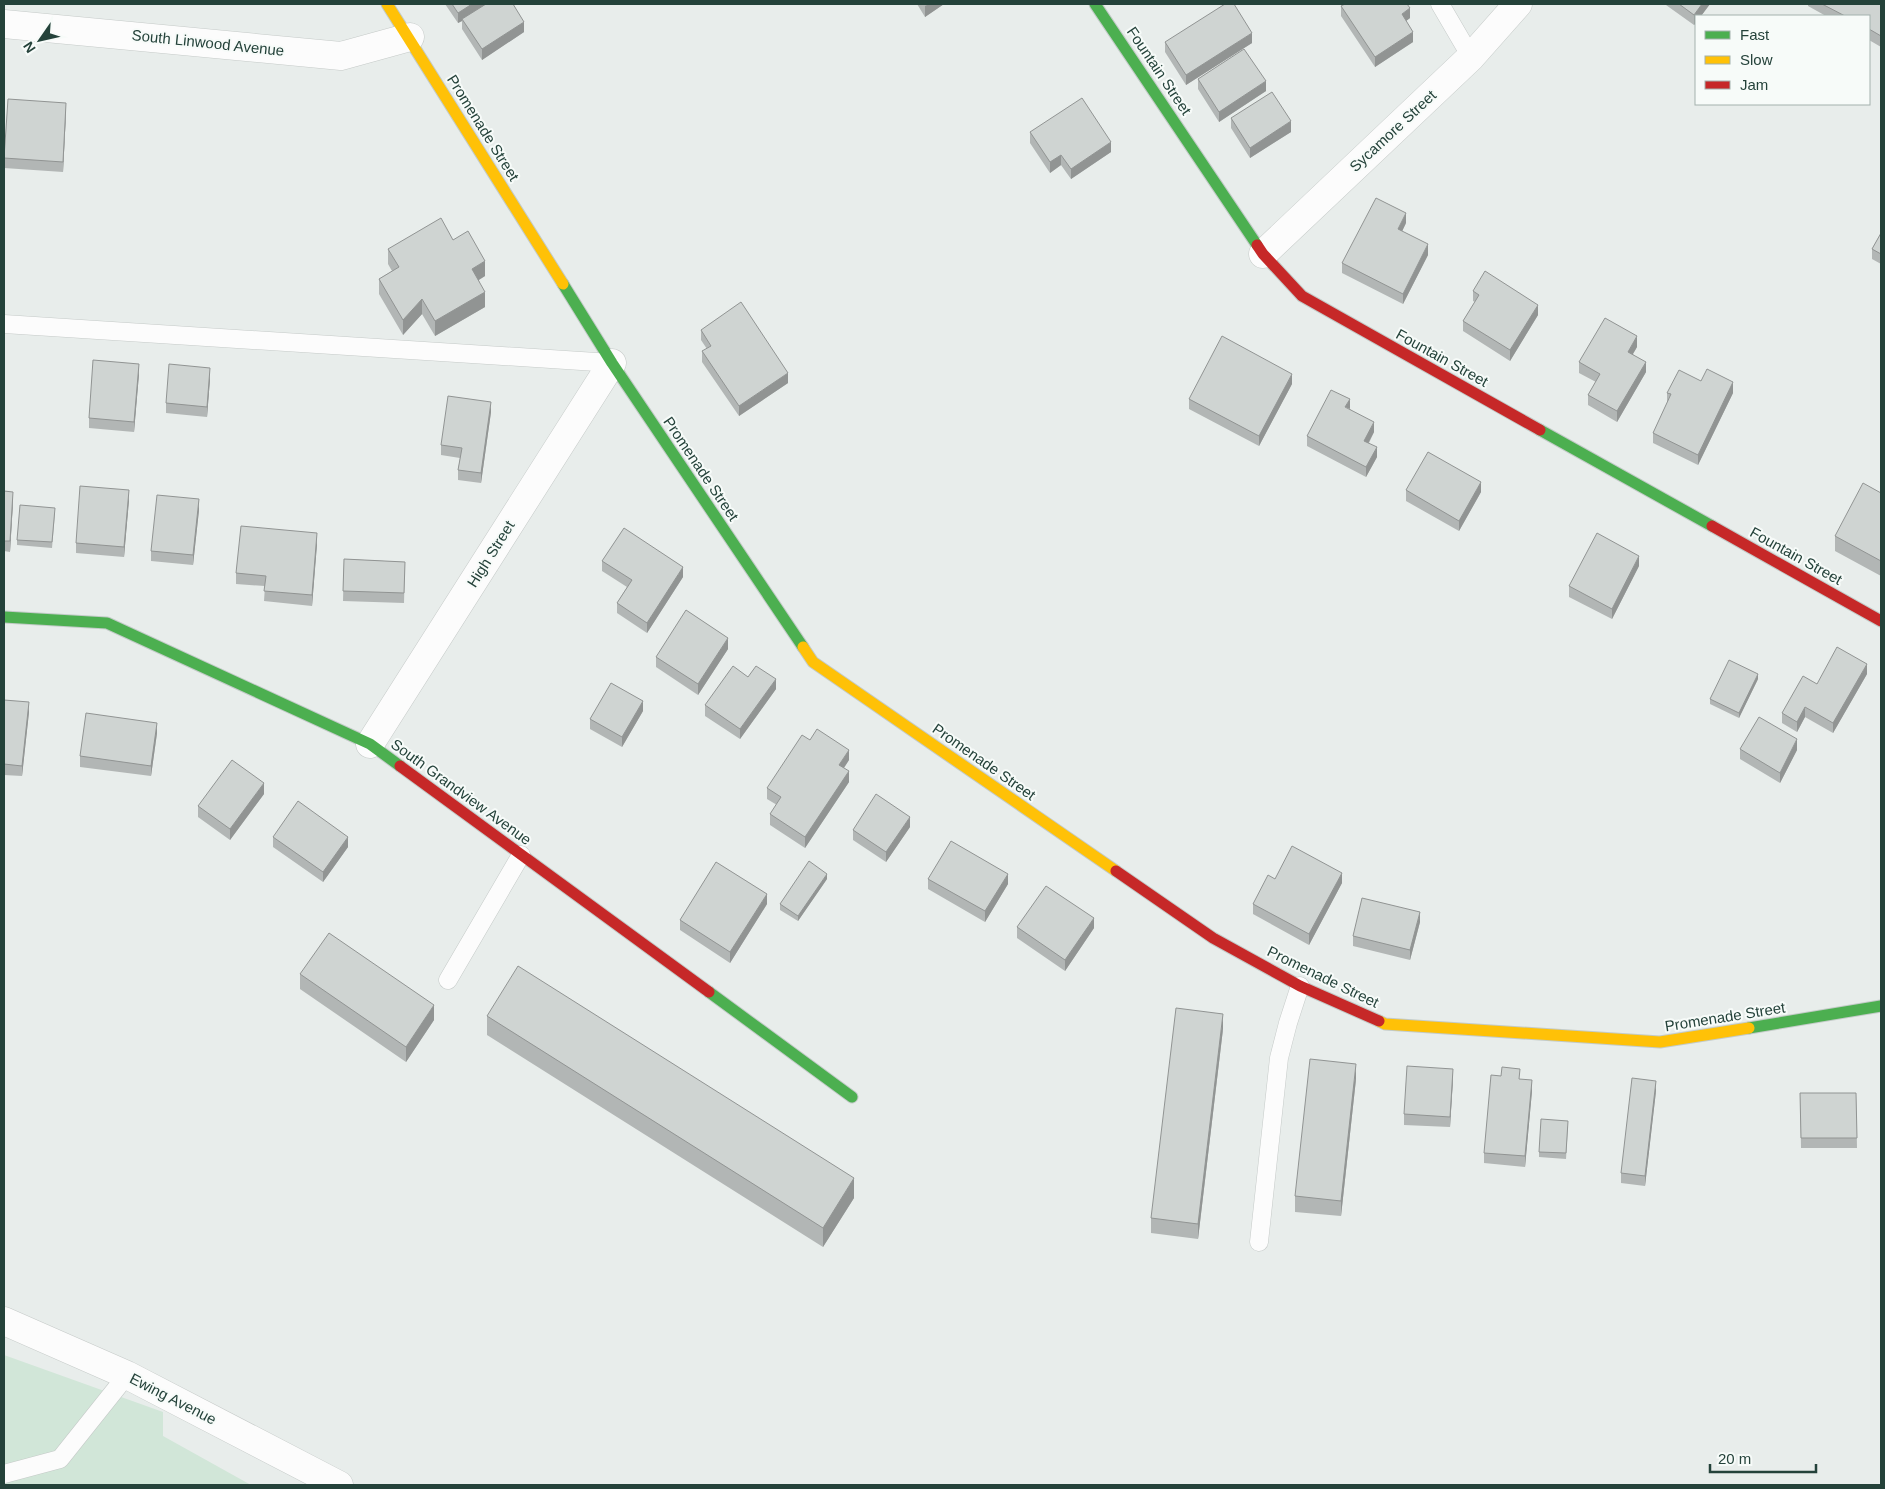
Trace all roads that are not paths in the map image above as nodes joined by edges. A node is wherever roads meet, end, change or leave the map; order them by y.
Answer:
1 (387, 4) edge
2 (1095, 4) edge
3 (1440, 4) edge
4 (1518, 4) edge
5 (4, 24) edge
6 (410, 37) junction
7 (1471, 57) junction
8 (1263, 254) junction
9 (4, 324) edge
10 (612, 363) junction
11 (4, 617) edge
12 (1881, 621) edge
13 (370, 744) junction
14 (521, 855) junction
15 (448, 980) dead end
16 (1300, 986) junction
17 (1881, 1006) edge
18 (852, 1097) dead end
19 (1259, 1242) dead end
20 (4, 1321) edge
21 (127, 1375) junction
22 (4, 1474) edge
23 (338, 1485) edge

1 - 6 street, Promenade Street
2 - 8 street, Fountain Street
3 - 7 lane
4 - 7 street, Sycamore Street
5 - 6 street, South Linwood Avenue
6 - 10 street, Promenade Street
7 - 8 street, Sycamore Street
8 - 12 street, Fountain Street
9 - 10 lane
10 - 13 street, High Street
10 - 16 street, Promenade Street
11 - 13 street, South Grandview Avenue
13 - 14 street, South Grandview Avenue
14 - 15 lane
14 - 18 street, South Grandview Avenue
16 - 17 street, Promenade Street
16 - 19 lane
20 - 21 street, Ewing Avenue
21 - 22 lane
21 - 23 street, Ewing Avenue

